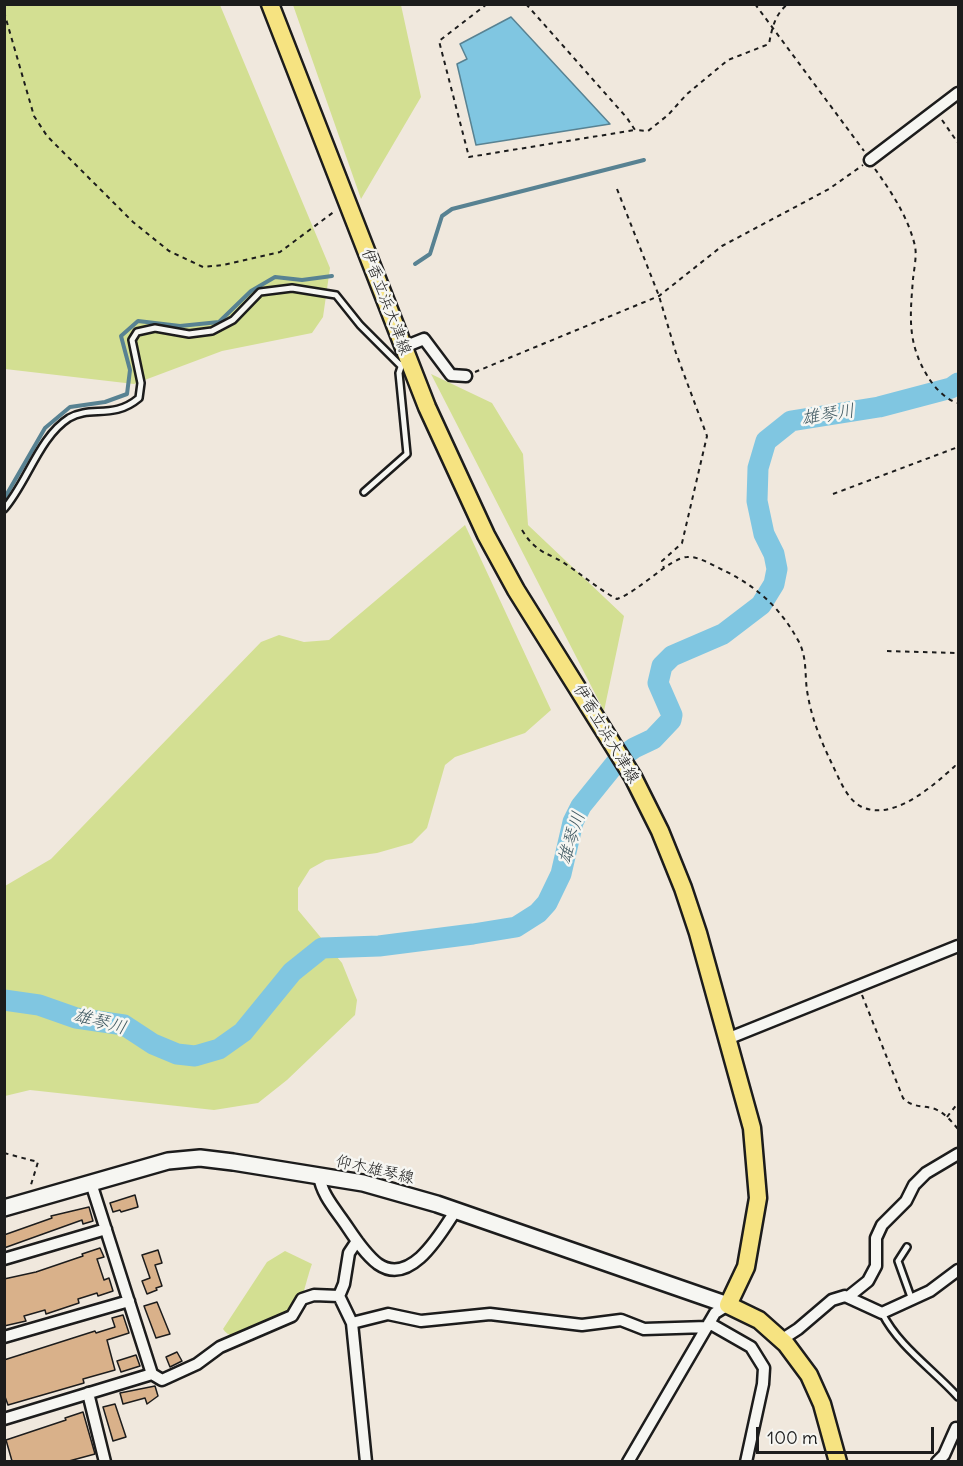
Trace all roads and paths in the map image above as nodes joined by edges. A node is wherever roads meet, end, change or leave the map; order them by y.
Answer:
1 (270, 4) edge
2 (487, 4) edge
3 (526, 4) edge
4 (755, 4) edge
5 (788, 4) edge
6 (4, 12) edge
7 (772, 27) junction
8 (958, 93) edge
9 (936, 110) junction
10 (635, 130) junction
11 (958, 143) edge
12 (870, 160) junction
13 (617, 189) dead end
14 (346, 202) junction
15 (659, 296) junction
16 (404, 356) junction
17 (466, 376) joint
18 (958, 404) edge
19 (958, 447) edge
20 (364, 492) dead end
21 (833, 494) dead end
22 (4, 509) edge
23 (522, 530) dead end
24 (664, 569) junction
25 (887, 651) dead end
26 (958, 653) edge
27 (958, 766) edge
28 (958, 946) edge
29 (859, 986) junction
30 (727, 1039) junction
31 (958, 1103) edge
32 (947, 1117) junction
33 (958, 1129) edge
34 (4, 1153) edge
35 (958, 1154) edge
36 (319, 1176) junction
37 (91, 1183) junction
38 (25, 1202) junction
39 (4, 1208) edge
40 (456, 1210) junction
41 (106, 1229) junction
42 (357, 1242) junction
43 (907, 1247) dead end
44 (4, 1259) edge
45 (958, 1270) edge
46 (339, 1296) junction
47 (848, 1297) junction
48 (912, 1300) junction
49 (129, 1301) junction
50 (728, 1305) junction
51 (882, 1313) junction
52 (352, 1323) junction
53 (708, 1325) junction
54 (4, 1337) edge
55 (781, 1340) junction
56 (152, 1374) junction
57 (88, 1393) junction
58 (958, 1397) edge
59 (4, 1419) edge
60 (956, 1428) dead end
61 (105, 1461) edge
62 (366, 1461) edge
63 (628, 1461) edge
64 (746, 1461) edge
65 (838, 1461) edge
66 (937, 1461) edge

1 - 14 main road, 伊香立浜大津線
2 - 10 path
3 - 10 path
4 - 7 path
5 - 7 path
6 - 14 path
7 - 10 path
7 - 12 path
8 - 9 street
9 - 11 path
9 - 12 street
12 - 15 path
12 - 18 path
13 - 15 path
14 - 16 main road, 伊香立浜大津線
15 - 17 path
15 - 24 path
16 - 17 street
16 - 20 lane
16 - 22 lane
16 - 30 main road, 伊香立浜大津線
19 - 21 path
23 - 24 path
24 - 27 path
25 - 26 path
28 - 29 street
29 - 30 street
29 - 32 path
30 - 50 main road, 伊香立浜大津線
31 - 32 path
32 - 33 path
34 - 38 path
35 - 47 street
36 - 37 main road, 仰木雄琴線
36 - 40 main road, 仰木雄琴線
36 - 42 street
37 - 38 main road, 仰木雄琴線
37 - 41 street
38 - 39 main road, 仰木雄琴線
40 - 42 street
40 - 50 main road, 仰木雄琴線
41 - 44 street
41 - 49 street
42 - 46 street
43 - 48 lane
45 - 48 street
46 - 52 street
46 - 56 street
47 - 51 street
47 - 55 street
48 - 51 street
49 - 54 street
49 - 56 street
50 - 53 street
50 - 55 main road
51 - 58 lane
52 - 53 street
52 - 62 street
53 - 63 street
53 - 64 street
55 - 65 main road
56 - 57 street
57 - 59 street
57 - 61 street
60 - 66 street

